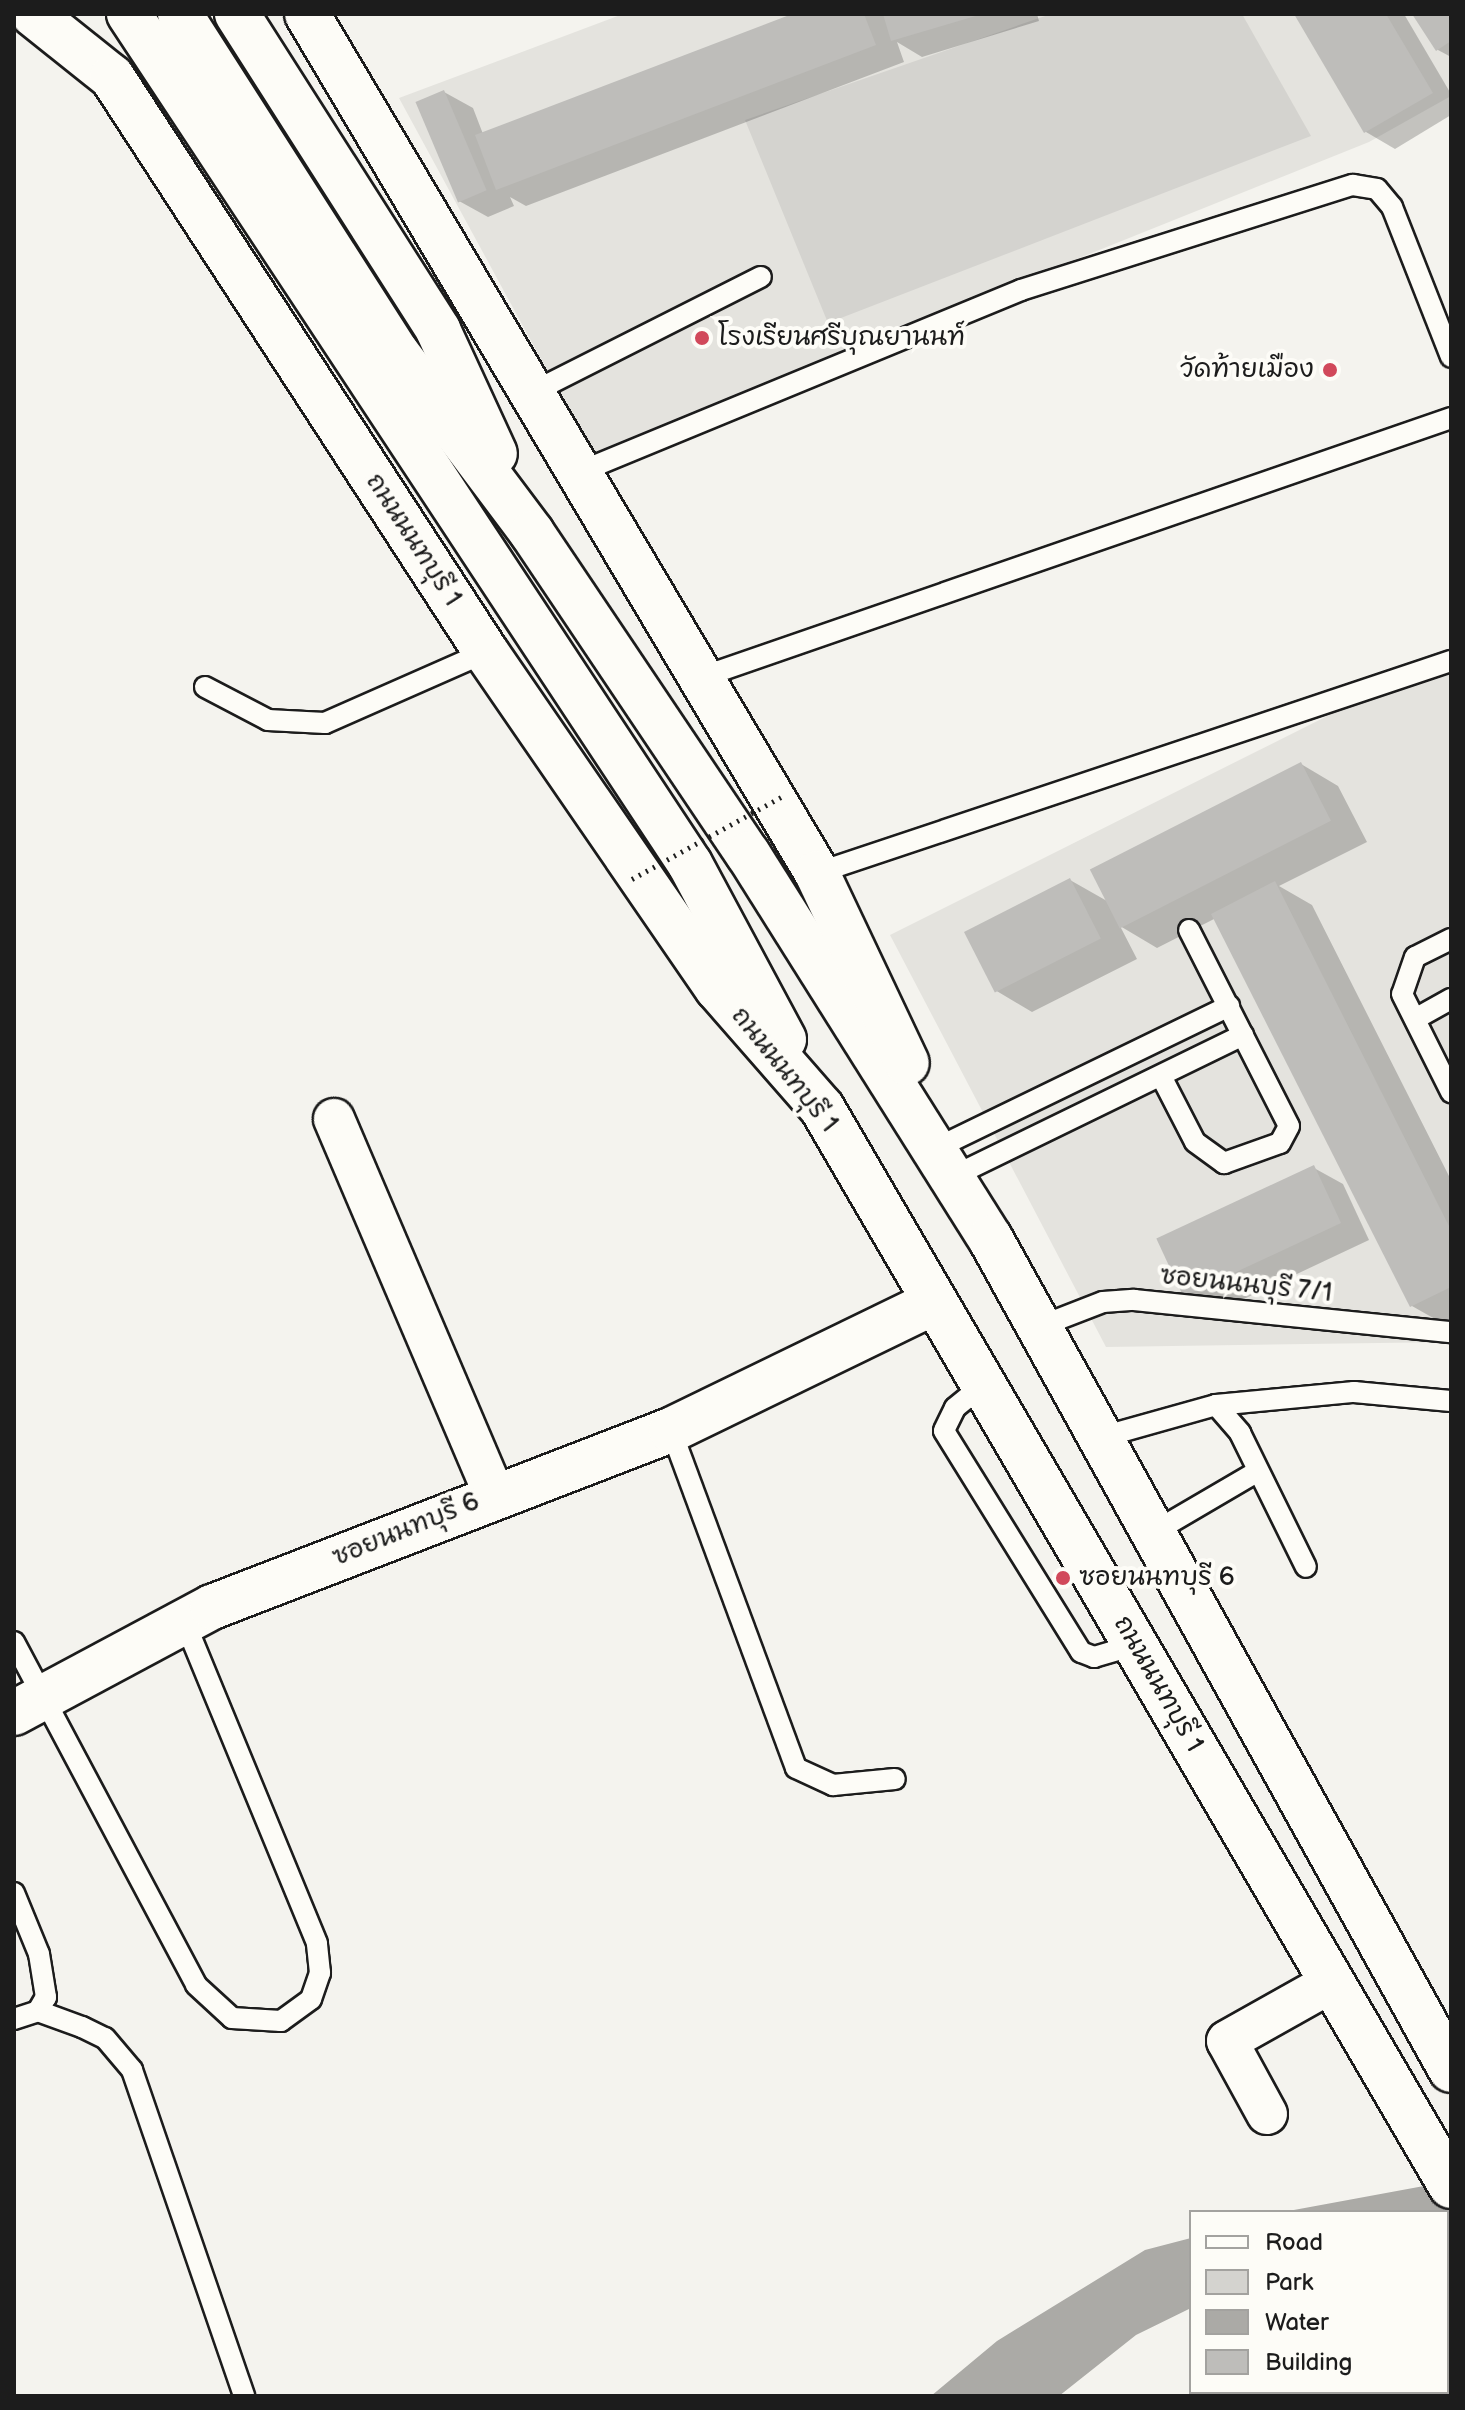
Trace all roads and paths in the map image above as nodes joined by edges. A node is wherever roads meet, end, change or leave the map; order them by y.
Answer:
1 (33, 14) edge
2 (77, 14) edge
3 (129, 14) edge
4 (180, 14) edge
5 (237, 14) edge
6 (307, 14) edge
7 (112, 77) junction
8 (761, 277) dead end
9 (1451, 357) edge
10 (535, 391) junction
11 (1451, 418) edge
12 (582, 471) junction
13 (532, 533) junction
14 (486, 652) junction
15 (1451, 661) edge
16 (699, 678) junction
17 (205, 687) dead end
18 (781, 797) dead end
19 (817, 873) junction
20 (632, 879) dead end
21 (1189, 930) dead end
22 (1451, 939) edge
23 (1451, 999) edge
24 (1229, 1006) junction
25 (1415, 1019) junction
26 (1243, 1035) junction
27 (1161, 1076) junction
28 (1451, 1092) edge
29 (822, 1108) junction
30 (334, 1119) dead end
31 (952, 1158) junction
32 (990, 1238) junction
33 (935, 1302) junction
34 (1041, 1326) junction
35 (1451, 1332) edge
36 (983, 1385) junction
37 (1451, 1401) edge
38 (1216, 1405) junction
39 (671, 1430) junction
40 (1102, 1437) junction
41 (1255, 1473) junction
42 (494, 1495) junction
43 (1154, 1532) junction
44 (1306, 1567) dead end
45 (185, 1623) junction
46 (14, 1642) edge
47 (1135, 1645) junction
48 (30, 1704) edge
49 (895, 1779) dead end
50 (14, 1893) edge
51 (1332, 1982) junction
52 (38, 2011) junction
53 (14, 2019) edge
54 (1451, 2070) edge
55 (1267, 2114) dead end
56 (1451, 2186) edge
57 (244, 2396) edge

1 - 7 main road, ถนนนนทบุรี 1
2 - 7 main road
3 - 29 main road
4 - 13 main road
5 - 13 main road
6 - 10 main road
7 - 14 main road, ถนนนนทบุรี 1
8 - 10 lane
9 - 12 lane
10 - 12 main road
11 - 16 lane
12 - 16 main road
13 - 32 main road
14 - 17 lane
14 - 29 main road, ถนนนนทบุรี 1
15 - 19 lane
16 - 19 main road
18 - 20 path, bridge
19 - 31 main road
21 - 24 lane
22 - 25 lane
23 - 25 lane
24 - 26 lane
24 - 31 lane
25 - 28 lane
26 - 27 lane
26 - 27 lane
27 - 31 lane
29 - 33 main road, ถนนนนทบุรี 1
30 - 42 street
31 - 32 main road
32 - 34 main road
33 - 36 main road, ถนนนนทบุรี 1
33 - 39 main road, ซอยนนทบุรี 6
34 - 35 lane, ซอยนนนบุรี 7/1
34 - 40 main road
36 - 47 main road, ถนนนนทบุรี 1
36 - 47 lane
37 - 38 lane
38 - 40 lane
38 - 41 lane
39 - 42 main road, ซอยนนทบุรี 6
39 - 49 lane
40 - 43 main road
41 - 43 lane
41 - 44 lane
42 - 45 main road, ซอยนนทบุรี 6
43 - 54 main road
45 - 48 main road, ซอยนนทบุรี 6
45 - 48 lane
46 - 48 lane
47 - 51 main road, ถนนนนทบุรี 1
50 - 52 lane
51 - 55 street
51 - 56 main road, ถนนนนทบุรี 1
52 - 53 lane
52 - 57 lane

